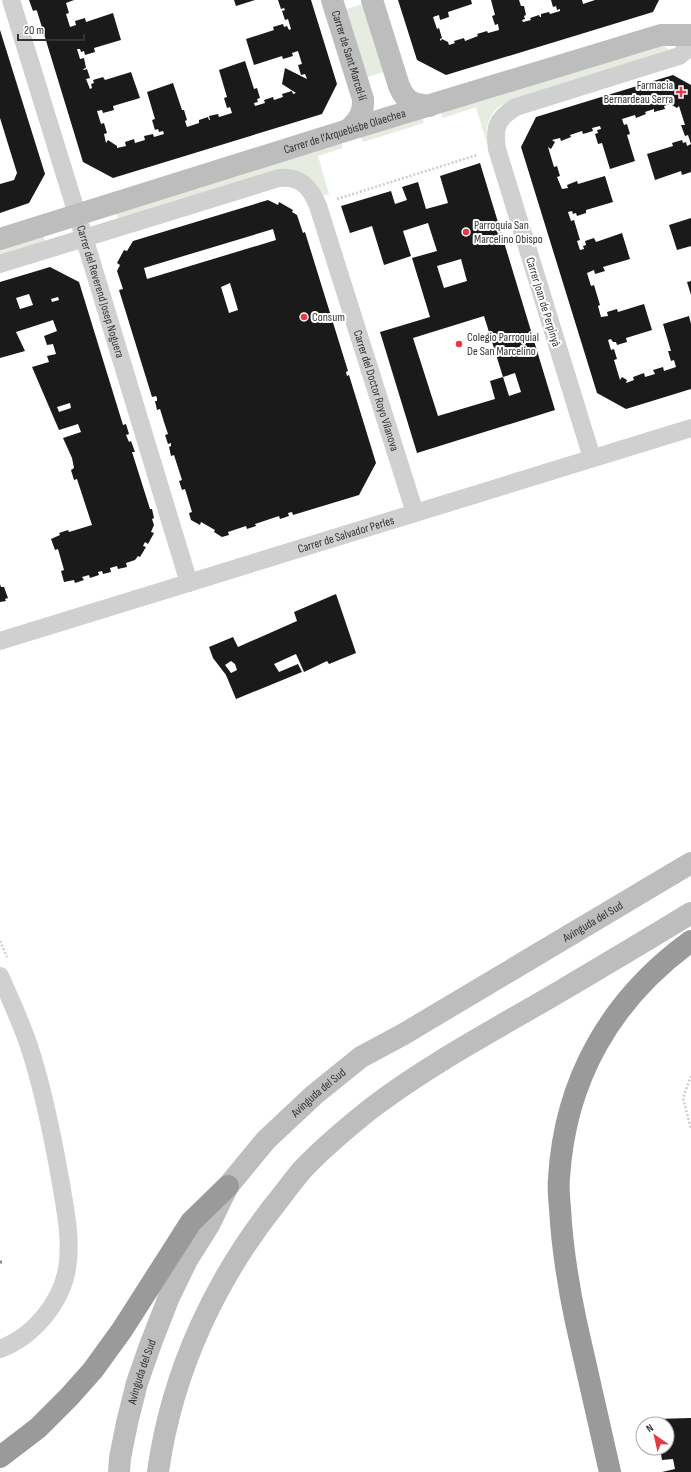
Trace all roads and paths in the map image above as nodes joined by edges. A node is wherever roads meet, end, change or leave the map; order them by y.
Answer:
1 (11, 0) edge
2 (332, 0) edge
3 (372, 0) edge
4 (691, 35) edge
5 (691, 46) edge
6 (429, 106) junction
7 (348, 130) junction
8 (497, 150) junction
9 (318, 206) junction
10 (77, 214) junction
11 (0, 239) edge
12 (84, 239) junction
13 (0, 264) edge
14 (691, 428) edge
15 (592, 458) junction
16 (415, 513) junction
17 (189, 583) junction
18 (0, 641) edge
19 (691, 863) edge
20 (691, 913) edge
21 (691, 941) edge
22 (0, 976) edge
23 (690, 1077) edge
24 (691, 1129) edge
25 (228, 1186) junction
26 (0, 1349) edge
27 (0, 1457) edge
28 (119, 1472) edge
29 (158, 1472) edge
30 (610, 1472) edge

1 - 10 street, Carrer del Reverend Josep Noguera
2 - 7 main road, Carrer de Sant Marcel·lí
3 - 6 main road
4 - 6 main road, Carrer de l'Arquebisbe Olaechea
5 - 8 street, Carrer Joan de Perpinyà
6 - 7 main road, Carrer de l'Arquebisbe Olaechea
7 - 10 main road, Carrer de l'Arquebisbe Olaechea
8 - 9 path
8 - 15 street, Carrer Joan de Perpinyà
9 - 12 street, Carrer del Doctor Royo Vilanova
9 - 16 street, Carrer del Doctor Royo Vilanova
10 - 11 main road, Carrer de l'Arquebisbe Olaechea
10 - 12 street, Carrer del Reverend Josep Noguera
12 - 13 street
12 - 17 street, Carrer del Reverend Josep Noguera
14 - 15 street, Carrer de Salvador Perles
15 - 16 street, Carrer de Salvador Perles
16 - 17 street, Carrer de Salvador Perles
17 - 18 street, Carrer de Salvador Perles
19 - 25 main road, Avinguda del Sud
20 - 29 main road
21 - 30 highway
22 - 26 street
23 - 24 path
25 - 27 highway
25 - 28 main road, Avinguda del Sud

